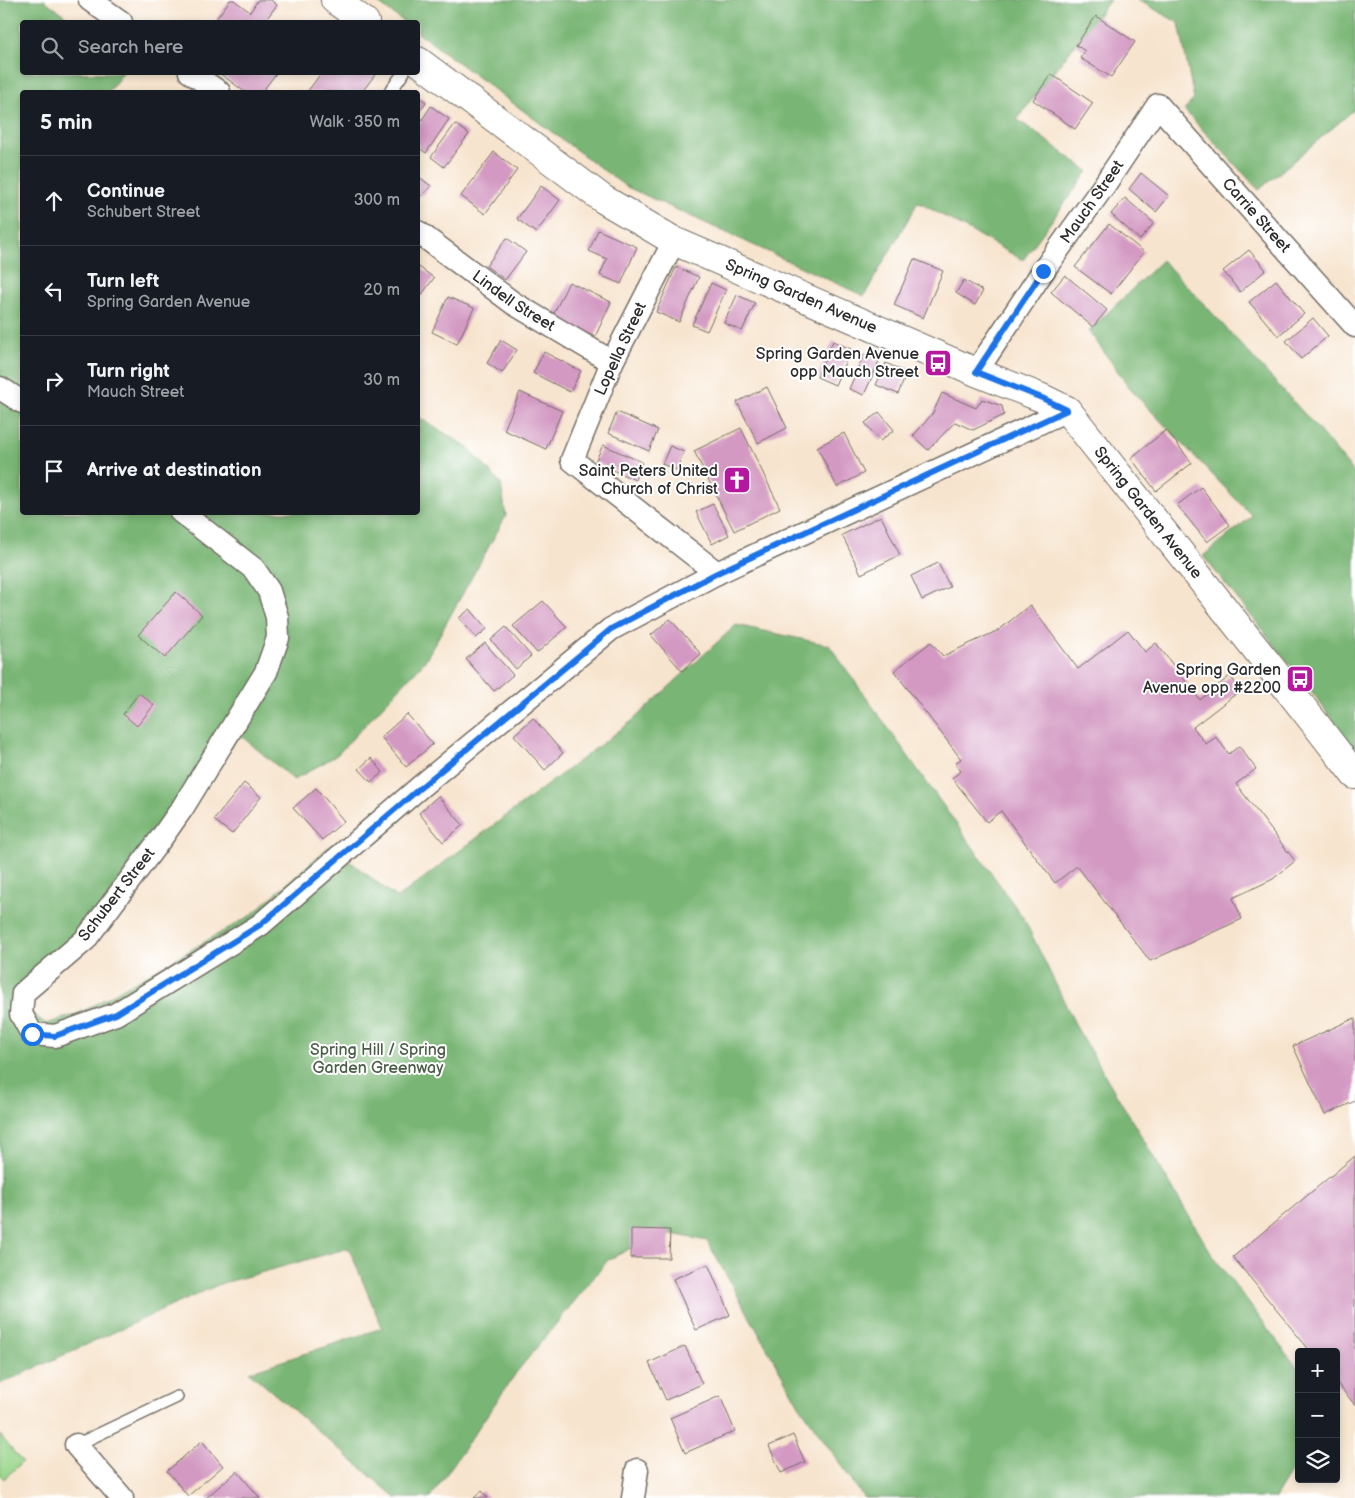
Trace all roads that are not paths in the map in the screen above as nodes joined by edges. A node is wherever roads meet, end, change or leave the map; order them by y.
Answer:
1 (90, 0) edge
2 (335, 0) edge
3 (118, 20) edge
4 (362, 20) edge
5 (420, 62) edge
6 (194, 75) edge
7 (402, 75) edge
8 (216, 90) edge
9 (391, 90) edge
10 (1158, 105) joint
11 (420, 233) edge
12 (674, 241) junction
13 (1355, 326) edge
14 (612, 362) junction
15 (976, 372) junction
16 (0, 388) edge
17 (20, 401) edge
18 (1067, 410) junction
19 (185, 515) edge
20 (717, 573) junction
21 (1355, 775) edge
22 (176, 1397) dead end
23 (76, 1445) joint
24 (637, 1470) dead end
25 (122, 1498) edge
26 (632, 1498) edge

1 - 3 street
2 - 4 street
5 - 12 street, Spring Garden Avenue
6 - 8 street
7 - 9 lane
10 - 13 street, Carrie Street
10 - 15 street, Mauch Street
11 - 14 street, Lindell Street
12 - 14 street, Lopella Street
12 - 15 street, Spring Garden Avenue
14 - 20 street, Lopella Street
15 - 18 street, Spring Garden Avenue
16 - 17 street
18 - 20 street, Schubert Street
18 - 21 street, Spring Garden Avenue
19 - 20 street, Schubert Street
22 - 23 lane
23 - 25 street
24 - 26 street

